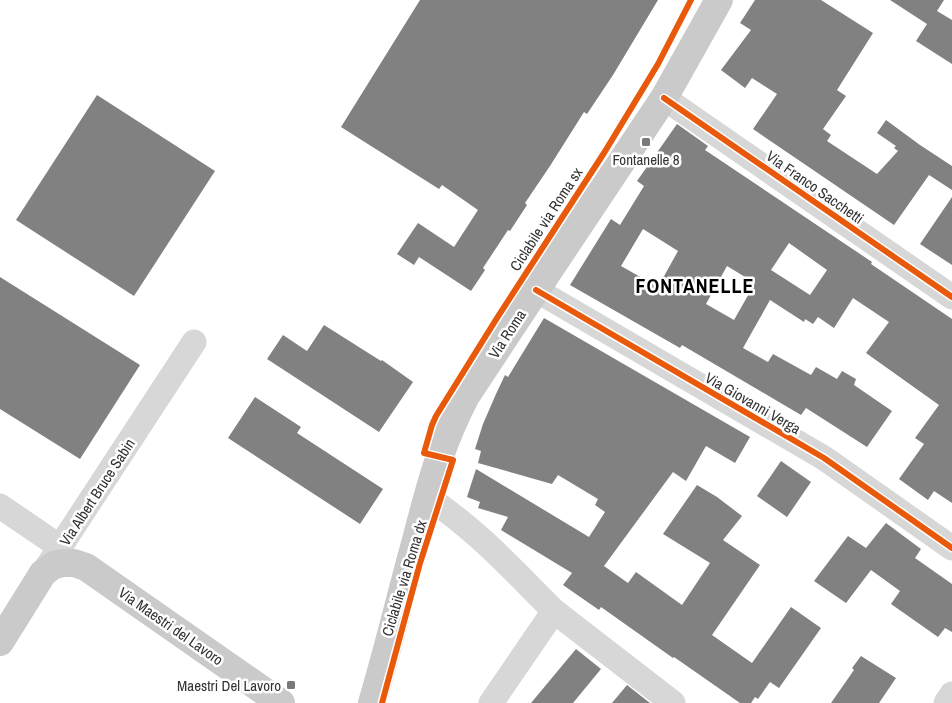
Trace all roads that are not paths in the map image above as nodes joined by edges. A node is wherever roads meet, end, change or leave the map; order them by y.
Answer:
1 (719, 0) edge
2 (664, 98) junction
3 (536, 290) junction
4 (952, 297) edge
5 (194, 342) dead end
6 (427, 497) junction
7 (0, 506) edge
8 (79, 519) junction
9 (60, 547) junction
10 (952, 548) edge
11 (86, 567) junction
12 (43, 574) junction
13 (554, 611) junction
14 (0, 642) edge
15 (952, 694) edge
16 (372, 698) edge
17 (281, 703) edge
18 (491, 703) edge
19 (673, 703) edge
20 (946, 703) edge

1 - 2 main road, Via Roma
2 - 3 main road, Via Roma
2 - 4 street, Via Franco Sacchetti
3 - 6 main road, Via Roma
3 - 10 street, Via Giovanni Verga
5 - 8 street, Via Albert Bruce Sabin
6 - 13 street
6 - 16 main road, Via Roma
7 - 9 street
8 - 9 street, Via Albert Bruce Sabin
8 - 11 street, Via Maestri del Lavoro
9 - 12 street, Via Albert Bruce Sabin
11 - 12 main road, Via Maestri del Lavoro
11 - 17 main road, Via Maestri del Lavoro
12 - 14 main road, Via Albert Bruce Sabin
13 - 18 street
13 - 19 street
15 - 20 street

